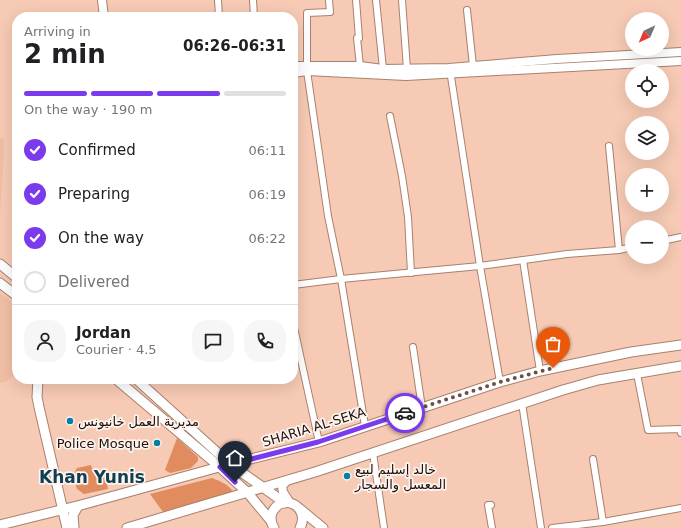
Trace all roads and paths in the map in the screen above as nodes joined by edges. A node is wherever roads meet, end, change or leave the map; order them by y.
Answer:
1 (97, 0) edge
2 (102, 0) edge
3 (218, 0) edge
4 (253, 0) edge
5 (329, 0) edge
6 (356, 0) edge
7 (376, 0) edge
8 (402, 0) edge
9 (467, 10) dead end
10 (98, 12) edge
11 (103, 12) edge
12 (219, 12) edge
13 (254, 12) edge
14 (681, 52) edge
15 (681, 61) edge
16 (360, 66) junction
17 (473, 66) junction
18 (298, 67) edge
19 (306, 68) junction
20 (383, 69) junction
21 (407, 69) junction
22 (298, 71) edge
23 (450, 71) junction
24 (390, 116) dead end
25 (609, 146) dead end
26 (681, 237) edge
27 (669, 240) edge
28 (625, 249) edge
29 (619, 250) junction
30 (523, 260) junction
31 (0, 264) edge
32 (480, 266) junction
33 (411, 273) junction
34 (12, 274) edge
35 (341, 279) junction
36 (0, 283) edge
37 (298, 284) edge
38 (12, 292) edge
39 (681, 345) edge
40 (298, 347) edge
41 (413, 347) dead end
42 (681, 366) edge
43 (540, 371) junction
44 (637, 374) junction
45 (500, 382) junction
46 (38, 384) edge
47 (122, 384) edge
48 (142, 384) edge
49 (522, 402) junction
50 (422, 408) junction
51 (365, 426) junction
52 (681, 433) edge
53 (318, 442) junction
54 (373, 453) junction
55 (593, 459) dead end
56 (230, 464) junction
57 (220, 467) junction
58 (288, 480) junction
59 (263, 488) junction
60 (247, 492) junction
61 (288, 503) junction
62 (490, 505) dead end
63 (78, 506) junction
64 (299, 508) junction
65 (681, 508) edge
66 (63, 510) junction
67 (603, 522) junction
68 (0, 525) edge
69 (272, 526) edge
70 (67, 528) edge
71 (74, 528) edge
72 (127, 528) edge
73 (300, 528) edge
74 (323, 528) edge
75 (384, 528) edge
76 (492, 528) edge
77 (541, 528) edge
78 (552, 528) edge

1 - 10 street
2 - 11 street
3 - 12 street
4 - 13 street
5 - 19 street
6 - 16 street
7 - 20 street
8 - 21 street
9 - 17 street
14 - 17 street
15 - 23 street
16 - 19 street
16 - 20 street
17 - 23 street
18 - 19 street
19 - 22 street
19 - 23 street
19 - 35 street
20 - 21 street
21 - 23 street
23 - 32 street
24 - 33 street
25 - 29 street
26 - 27 street
28 - 29 street
29 - 30 street
30 - 32 street
30 - 43 street
31 - 34 main road
32 - 33 street
32 - 45 street
33 - 35 street
35 - 37 street
35 - 51 street
36 - 38 main road
39 - 43 main road, SHARIA AL-SEKA
40 - 53 street
41 - 50 street
42 - 44 main road
43 - 45 main road, SHARIA AL-SEKA
44 - 49 main road
44 - 52 street
45 - 50 main road, SHARIA AL-SEKA
46 - 66 main road
47 - 57 main road
48 - 56 main road
49 - 54 main road
49 - 77 street
50 - 51 main road, SHARIA AL-SEKA
51 - 53 main road, SHARIA AL-SEKA
53 - 56 main road, SHARIA AL-SEKA
54 - 58 main road
54 - 75 street
55 - 67 street
56 - 57 main road, SHARIA AL-SEKA
56 - 59 main road
57 - 60 main road
57 - 63 main road, SHARIA AL-SEKA
58 - 59 main road
58 - 61 street
59 - 60 main road
59 - 61 main road
60 - 69 main road
60 - 72 main road
61 - 64 main road
61 - 69 main road
62 - 76 street
63 - 66 main road, SHARIA AL-SEKA
63 - 71 main road
64 - 73 main road
64 - 74 main road
65 - 67 street
66 - 68 main road, SHARIA AL-SEKA
66 - 70 main road
67 - 78 street

